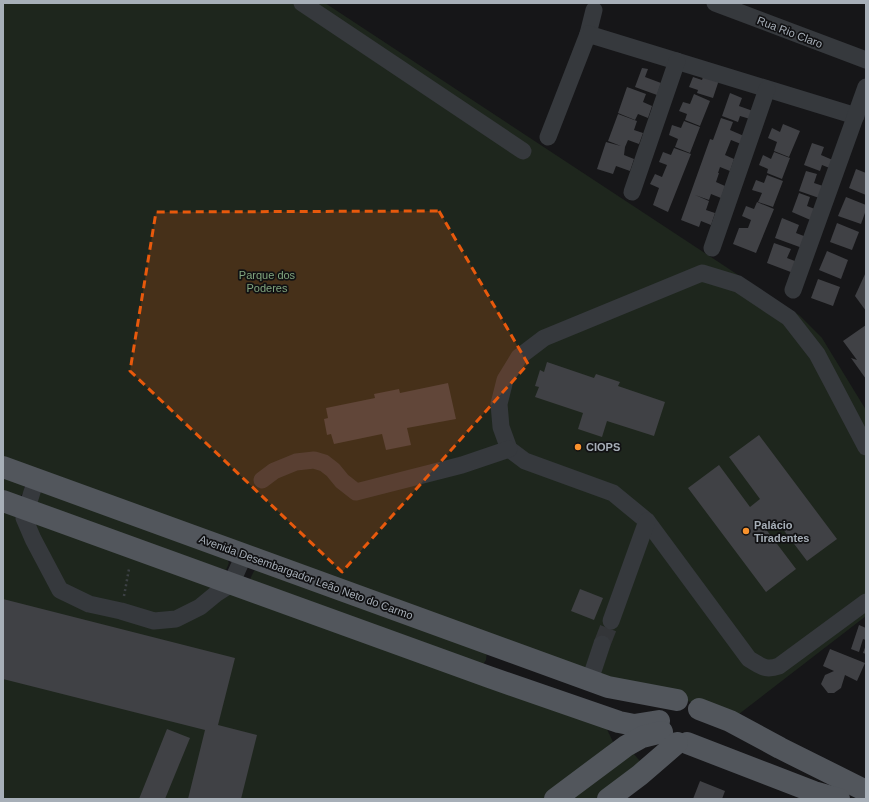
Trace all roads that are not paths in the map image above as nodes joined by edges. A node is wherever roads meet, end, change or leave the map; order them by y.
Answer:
1 (302, 3) edge
2 (715, 3) edge
3 (594, 10) dead end
4 (588, 34) junction
5 (866, 60) edge
6 (677, 61) junction
7 (866, 87) edge
8 (767, 89) junction
9 (856, 116) junction
10 (548, 138) dead end
11 (523, 151) dead end
12 (632, 192) dead end
13 (712, 248) dead end
14 (793, 290) dead end
15 (866, 448) edge
16 (509, 449) junction
17 (3, 467) edge
18 (36, 479) junction
19 (262, 480) dead end
20 (3, 501) edge
21 (26, 509) junction
22 (647, 521) junction
23 (244, 555) junction
24 (231, 584) junction
25 (866, 602) edge
26 (611, 621) tunnel mouth
27 (602, 644) tunnel mouth
28 (501, 648) junction
29 (489, 677) junction
30 (599, 683) junction
31 (677, 700) junction
32 (580, 708) junction
33 (699, 709) junction
34 (671, 735) junction
35 (608, 760) junction
36 (866, 791) edge
37 (555, 799) edge
38 (608, 799) edge
39 (839, 799) edge

1 - 11 street
2 - 5 street, Rua Rio Claro
3 - 4 street
4 - 6 street
4 - 10 street
6 - 8 street
6 - 12 street
7 - 9 street
8 - 9 street
8 - 13 street
9 - 14 street
15 - 16 street
16 - 19 street
16 - 22 street
17 - 18 main road, Avenida Desembargador Leão Neto do Carmo
18 - 21 street
18 - 23 main road, Avenida Desembargador Leão Neto do Carmo
20 - 21 main road
21 - 24 main road
21 - 24 street
22 - 25 street
22 - 26 street
23 - 24 street
23 - 28 main road, Avenida Desembargador Leão Neto do Carmo
24 - 29 main road
27 - 30 street
28 - 29 main road
28 - 30 main road, Avenida Desembargador Leão Neto do Carmo
29 - 32 main road
30 - 31 main road, Avenida Desembargador Leão Neto do Carmo
31 - 33 main road
31 - 34 main road
32 - 34 main road
32 - 35 main road
33 - 34 main road
33 - 36 main road
34 - 35 main road
34 - 38 main road
34 - 39 main road
35 - 37 main road

